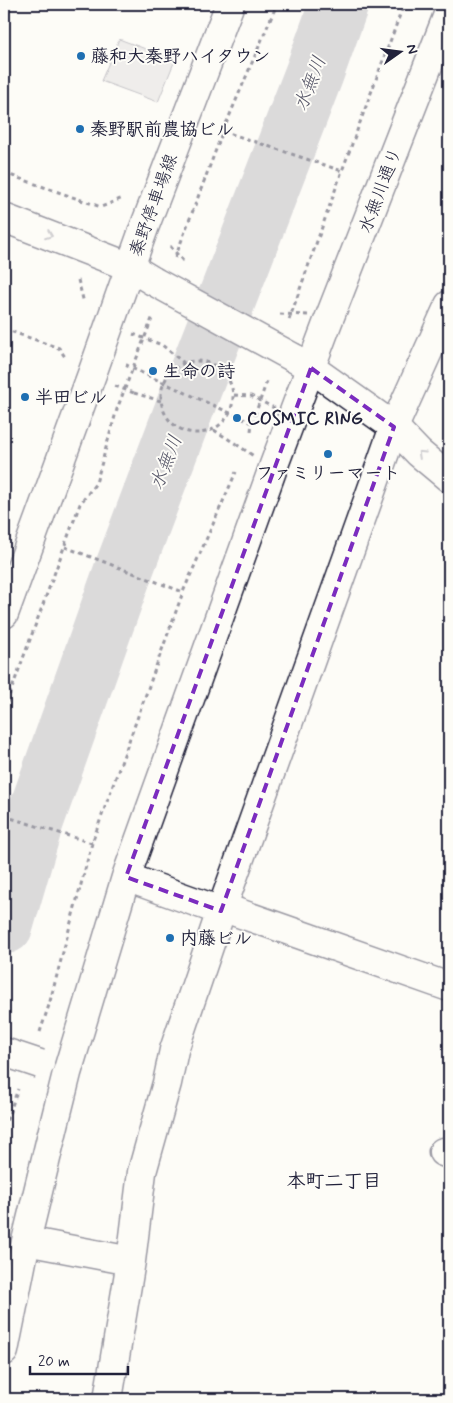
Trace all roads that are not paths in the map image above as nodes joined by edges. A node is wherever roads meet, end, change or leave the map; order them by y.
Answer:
1 (230, 4) edge
2 (449, 12) edge
3 (4, 218) edge
4 (130, 267) junction
5 (449, 305) edge
6 (303, 363) junction
7 (394, 427) junction
8 (449, 478) edge
9 (4, 613) edge
10 (126, 877) junction
11 (221, 910) junction
12 (437, 983) edge
13 (4, 1052) edge
14 (67, 1073) junction
15 (26, 1241) junction
16 (131, 1261) junction
17 (4, 1352) edge
18 (108, 1399) edge

1 - 4 street, 秦野停車場線
2 - 6 street, 水無川通り
3 -> 4 street
4 - 6 street, bridge
4 - 9 street, 秦野停車場線
5 - 7 street
6 - 7 street
6 - 10 street, 水無川通り
8 -> 7 street
7 - 11 street
10 - 11 street
10 - 14 street, 水無川通り
11 - 12 street
11 - 16 street
13 - 14 street, bridge
14 - 15 street, 水無川通り
15 - 16 street
15 - 17 street, 水無川通り
16 - 18 street

